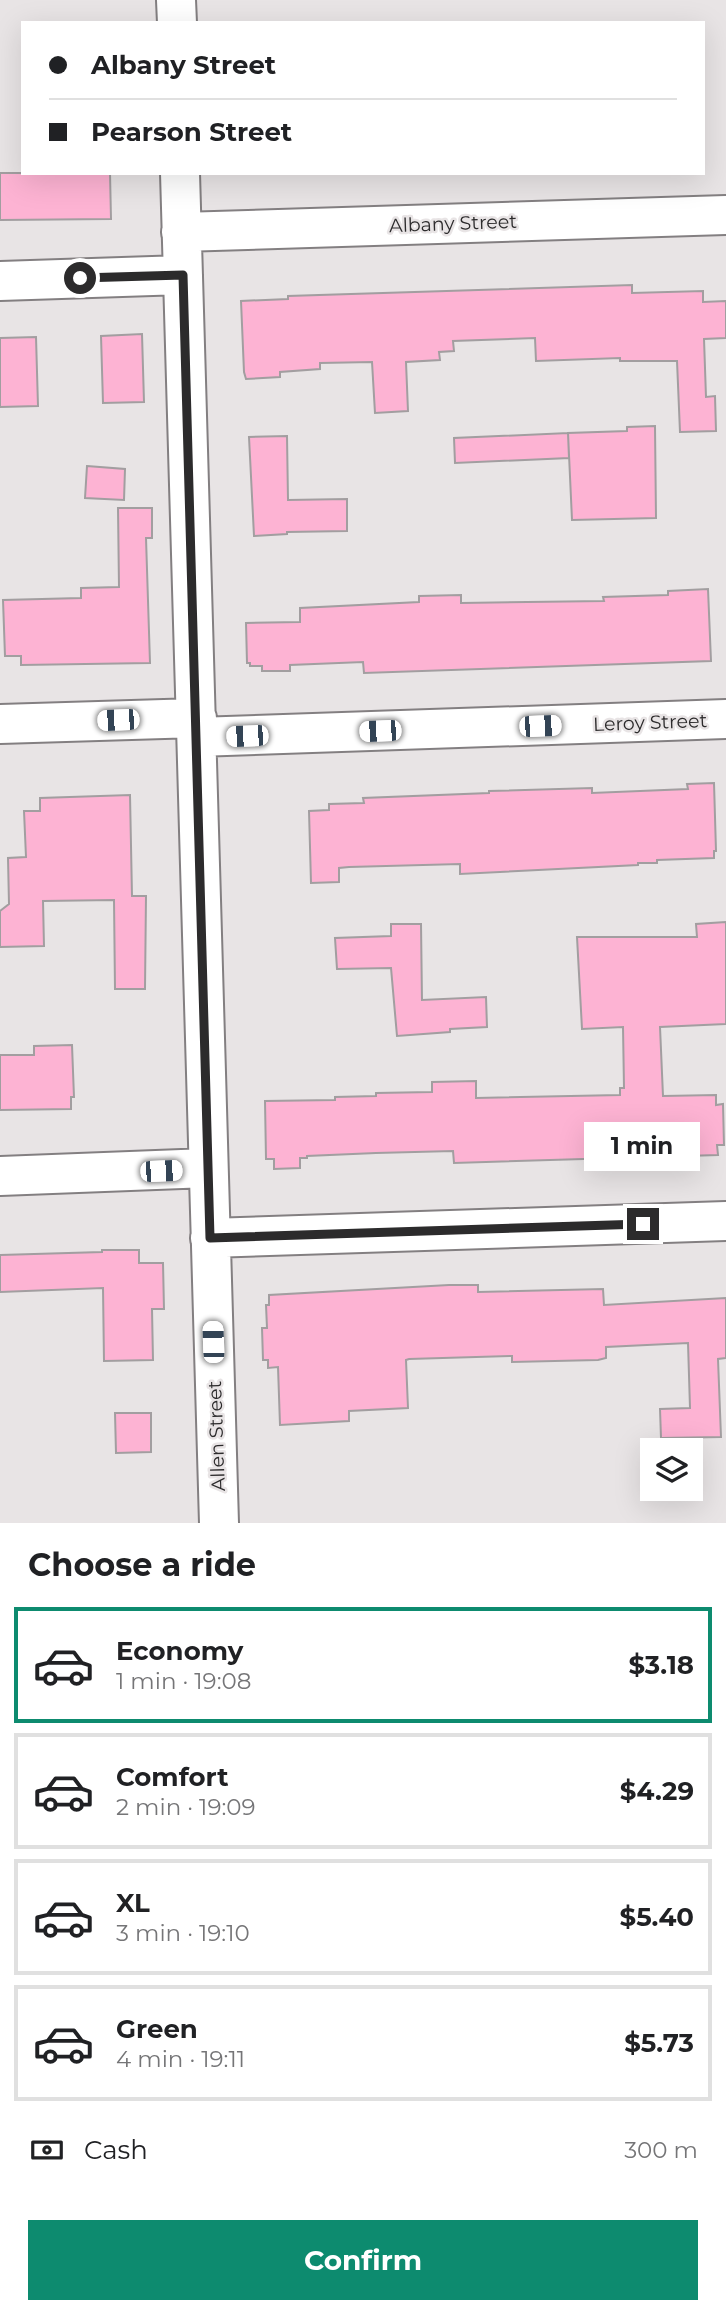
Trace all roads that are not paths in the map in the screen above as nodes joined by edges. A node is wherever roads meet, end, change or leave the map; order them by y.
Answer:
1 (176, 0) edge
2 (177, 21) edge
3 (180, 175) edge
4 (726, 215) edge
5 (181, 232) junction
6 (183, 275) junction
7 (0, 281) edge
8 (726, 719) edge
9 (0, 724) edge
10 (197, 728) junction
11 (208, 1168) junction
12 (0, 1176) edge
13 (726, 1221) edge
14 (210, 1238) junction
15 (219, 1523) edge

1 - 2 street
3 - 5 street, Allen Street
4 - 5 street, Albany Street
5 - 6 street, Allen Street
6 - 7 street
6 - 10 street, Allen Street
8 - 10 street, Leroy Street
9 - 10 street, Leroy Street
10 - 11 street, Allen Street
11 - 12 street
11 - 14 street, Allen Street
13 - 14 street
14 - 15 street, Allen Street

